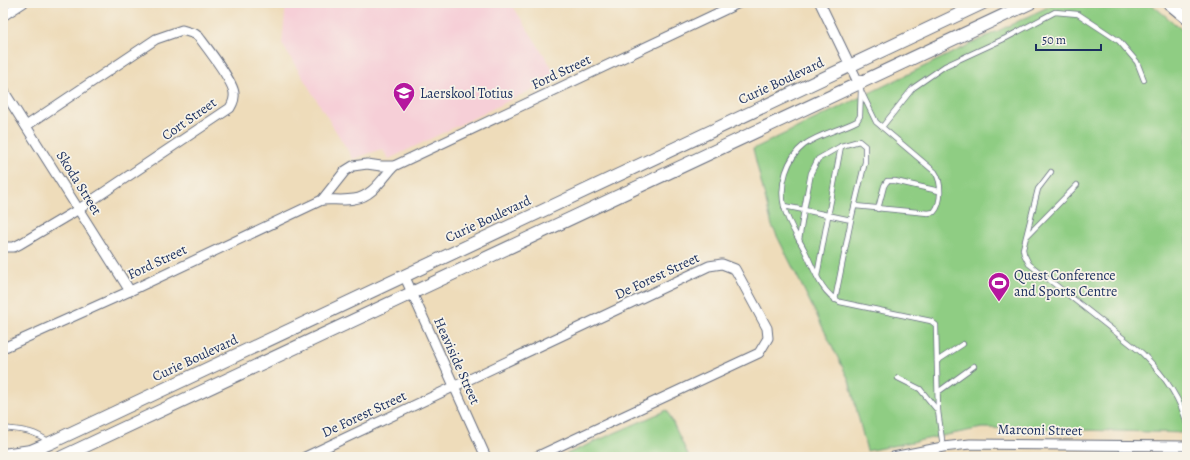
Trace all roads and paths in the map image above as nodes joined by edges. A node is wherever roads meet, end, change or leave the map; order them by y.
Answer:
1 (24, 3) edge
2 (739, 3) edge
3 (820, 3) edge
4 (983, 3) edge
5 (1030, 3) edge
6 (1169, 3) edge
7 (3, 16) edge
8 (1187, 18) edge
9 (850, 65) junction
10 (1144, 80) dead end
11 (860, 87) junction
12 (3, 90) edge
13 (744, 115) junction
14 (26, 126) junction
15 (882, 127) junction
16 (753, 132) junction
17 (842, 146) junction
18 (394, 166) junction
19 (1051, 172) dead end
20 (1077, 185) dead end
21 (940, 191) junction
22 (322, 200) junction
23 (784, 206) junction
24 (855, 206) junction
25 (79, 209) junction
26 (878, 209) junction
27 (804, 210) junction
28 (540, 211) junction
29 (830, 216) junction
30 (851, 220) junction
31 (551, 229) junction
32 (1026, 237) junction
33 (799, 240) junction
34 (3, 247) edge
35 (404, 276) junction
36 (817, 276) junction
37 (130, 291) junction
38 (411, 293) junction
39 (835, 300) junction
40 (963, 344) dead end
41 (258, 345) junction
42 (3, 348) edge
43 (937, 361) junction
44 (266, 362) junction
45 (974, 366) dead end
46 (898, 378) dead end
47 (454, 388) junction
48 (938, 392) junction
49 (133, 404) junction
50 (938, 410) junction
51 (141, 421) junction
52 (1187, 425) edge
53 (3, 428) edge
54 (50, 443) junction
55 (943, 446) junction
56 (1187, 446) edge
57 (4, 456) edge
58 (62, 457) edge
59 (305, 457) edge
60 (486, 457) edge
61 (536, 457) edge
62 (893, 457) edge

1 - 7 street
2 - 18 street, Ford Street
3 - 9 street
4 - 9 street, Curie Boulevard
5 - 11 street
6 - 8 street
9 - 11 street
9 - 13 street, Curie Boulevard
10 - 15 lane
11 - 15 lane
11 - 16 street
11 - 23 lane
12 - 14 street, Skoda Street
13 - 16 street
13 - 28 street, Curie Boulevard
14 - 25 street, Skoda Street
14 - 25 street, Cort Street
15 - 21 lane
16 - 31 street
17 - 24 lane
17 - 27 lane
17 - 29 lane
18 - 22 street, Ford Street
18 - 22 street, Ford Street
19 - 32 lane
20 - 32 lane
21 - 26 lane
21 - 26 lane
22 - 37 street, Ford Street
23 - 27 lane
23 - 33 lane
24 - 26 lane
24 - 30 lane
25 - 34 street, Cort Street
25 - 37 street, Skoda Street
27 - 29 lane
27 - 33 lane
28 - 31 street
28 - 35 street, Curie Boulevard
29 - 30 lane
29 - 36 lane
30 - 39 lane
31 - 38 street
32 - 52 lane
33 - 36 lane
35 - 38 street, Heaviside Street
35 - 41 street, Curie Boulevard
36 - 39 lane
37 - 42 street, Ford Street
38 - 44 street
38 - 47 street, Heaviside Street
39 - 43 lane
40 - 43 lane
41 - 44 street
41 - 49 street, Curie Boulevard
43 - 48 lane
44 - 51 street
45 - 48 lane
46 - 50 lane
47 - 59 street, De Forest Street
47 - 60 street, Heaviside Street
47 - 61 street, De Forest Street
48 - 50 lane
49 - 51 street
49 - 54 street, Curie Boulevard
50 - 55 lane
51 - 58 street
53 - 54 lane
54 - 57 street, Curie Boulevard
55 - 56 street, Marconi Street
55 - 62 street, Marconi Street

